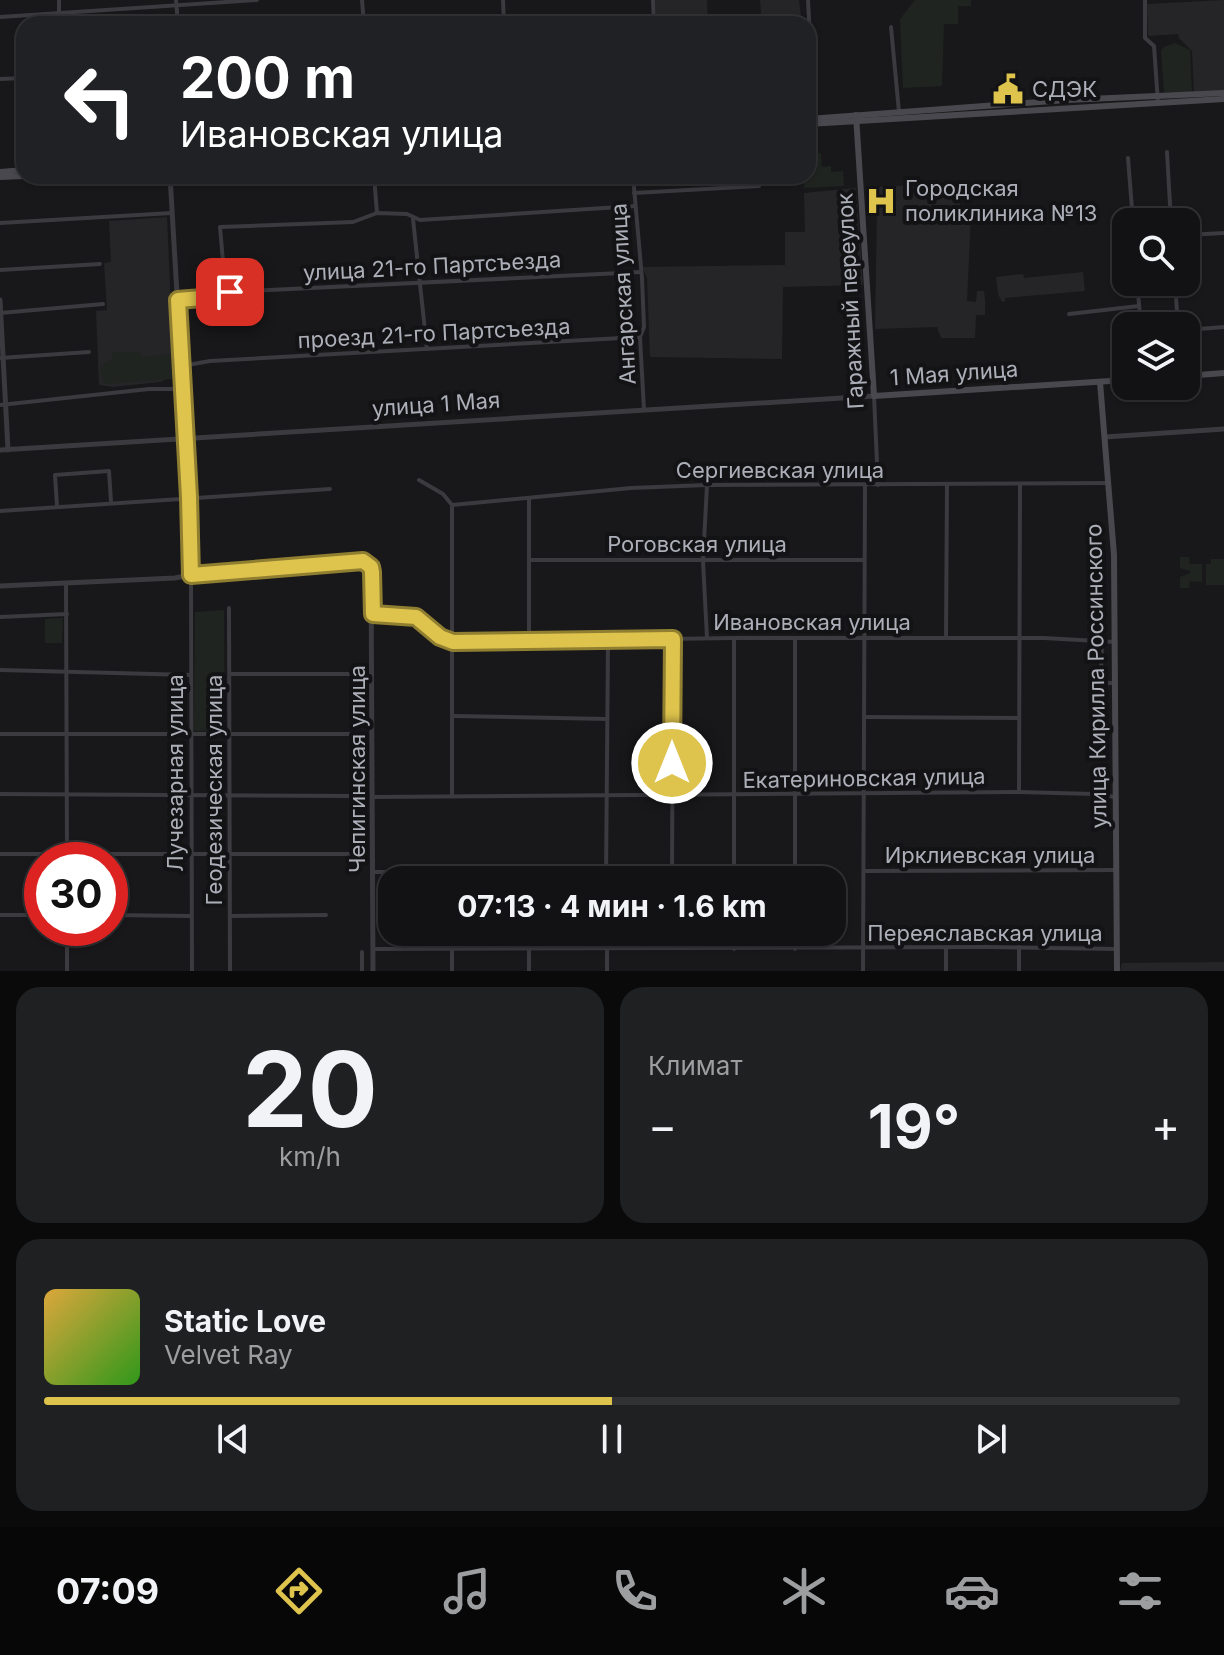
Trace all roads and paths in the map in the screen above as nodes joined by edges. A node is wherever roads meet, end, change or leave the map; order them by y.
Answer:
1 (59, 0) edge
2 (119, 0) edge
3 (257, 0) edge
4 (1145, 0) edge
5 (238, 1) edge
6 (176, 2) edge
7 (119, 7) junction
8 (59, 12) junction
9 (0, 17) edge
10 (891, 27) dead end
11 (1224, 93) edge
12 (1224, 99) edge
13 (1158, 100) junction
14 (899, 112) junction
15 (857, 118) junction
16 (816, 119) edge
17 (1167, 152) dead end
18 (1128, 158) dead end
19 (170, 184) edge
20 (375, 184) edge
21 (633, 184) edge
22 (759, 186) dead end
23 (634, 193) junction
24 (635, 206) junction
25 (1132, 208) edge
26 (1170, 208) edge
27 (172, 213) junction
28 (377, 213) junction
29 (413, 219) junction
30 (0, 223) edge
31 (1224, 233) edge
32 (1200, 234) edge
33 (100, 264) dead end
34 (0, 270) edge
35 (641, 272) junction
36 (420, 283) junction
37 (226, 296) junction
38 (1138, 296) edge
39 (0, 300) edge
40 (178, 300) junction
41 (103, 304) dead end
42 (1139, 306) junction
43 (1140, 312) edge
44 (0, 313) edge
45 (1069, 314) dead end
46 (1224, 327) edge
47 (1200, 329) edge
48 (640, 337) junction
49 (427, 349) junction
50 (89, 352) dead end
51 (2, 358) edge
52 (182, 366) junction
53 (1224, 373) edge
54 (1200, 375) edge
55 (1112, 381) edge
56 (1100, 382) junction
57 (183, 389) junction
58 (876, 396) junction
59 (3, 404) edge
60 (644, 410) junction
61 (1224, 429) edge
62 (1105, 437) junction
63 (186, 438) junction
64 (0, 450) edge
65 (8, 450) junction
66 (419, 480) dead end
67 (1110, 483) junction
68 (947, 484) junction
69 (1020, 484) junction
70 (707, 485) junction
71 (878, 485) junction
72 (865, 486) junction
73 (330, 489) dead end
74 (189, 497) junction
75 (529, 498) junction
76 (111, 502) junction
77 (452, 505) junction
78 (57, 506) junction
79 (0, 511) edge
80 (530, 560) junction
81 (863, 560) junction
82 (703, 561) junction
83 (191, 575) junction
84 (66, 583) junction
85 (0, 586) edge
86 (229, 608) dead end
87 (67, 614) junction
88 (373, 614) junction
89 (0, 617) edge
90 (707, 638) junction
91 (734, 638) junction
92 (864, 638) junction
93 (673, 639) junction
94 (795, 639) junction
95 (946, 639) junction
96 (1020, 639) junction
97 (1102, 640) junction
98 (529, 641) junction
99 (608, 641) junction
100 (453, 642) junction
101 (1115, 642) junction
102 (0, 670) edge
103 (67, 672) junction
104 (230, 674) junction
105 (355, 674) dead end
106 (191, 675) junction
107 (1115, 683) junction
108 (453, 716) junction
109 (864, 717) junction
110 (1019, 718) junction
111 (607, 719) junction
112 (0, 734) edge
113 (67, 734) junction
114 (355, 734) dead end
115 (192, 735) junction
116 (229, 735) junction
117 (1019, 792) junction
118 (0, 794) edge
119 (67, 795) junction
120 (452, 795) junction
121 (607, 795) junction
122 (672, 795) junction
123 (794, 795) junction
124 (864, 795) junction
125 (191, 796) junction
126 (229, 796) junction
127 (354, 796) dead end
128 (734, 796) junction
129 (373, 797) junction
130 (1116, 797) junction
131 (67, 842) edge
132 (0, 854) edge
133 (191, 854) junction
134 (354, 854) dead end
135 (24, 855) edge
136 (229, 855) junction
137 (128, 856) edge
138 (606, 866) edge
139 (672, 866) edge
140 (734, 866) edge
141 (795, 866) edge
142 (1116, 870) junction
143 (864, 871) junction
144 (373, 872) junction
145 (378, 872) edge
146 (0, 915) edge
147 (24, 915) edge
148 (128, 915) edge
149 (326, 915) dead end
150 (191, 916) junction
151 (230, 916) junction
152 (67, 946) edge
153 (1019, 947) junction
154 (529, 948) junction
155 (607, 948) junction
156 (672, 948) joint
157 (946, 948) junction
158 (373, 949) junction
159 (452, 949) junction
160 (734, 949) joint
161 (795, 949) joint
162 (863, 949) junction
163 (1117, 949) junction
164 (362, 952) dead end
165 (67, 971) edge
166 (192, 971) edge
167 (230, 971) edge
168 (362, 971) edge
169 (373, 971) edge
170 (452, 971) edge
171 (529, 971) edge
172 (607, 971) edge
173 (863, 971) edge
174 (946, 971) edge
175 (1019, 971) edge
176 (1117, 971) edge

1 - 8 street
2 - 7 street
3 - 5 street
4 - 13 street
5 - 6 street
6 - 7 street
7 - 8 street
8 - 9 street
10 - 14 street
11 - 13 main road
12 - 13 main road
13 - 14 main road
13 - 15 main road
14 - 15 main road
15 - 16 main road
15 - 58 main road, Гаражный переулок
17 - 26 street
18 - 25 street
19 - 27 street
20 - 28 street
21 - 23 street, Ангарская улица
22 - 23 street
23 - 24 street, Ангарская улица
24 - 29 street
24 - 35 street, Ангарская улица
27 - 30 street
27 - 40 street
28 - 29 street
28 - 37 street
29 - 36 street
31 - 32 street
33 - 34 street
35 - 36 street, улица 21-го Партсъезда
35 - 48 street, Ангарская улица
36 - 37 street, улица 21-го Партсъезда
36 - 49 street
37 - 40 street, улица 21-го Партсъезда
38 - 42 street
39 - 44 street
40 - 52 street
41 - 44 street
42 - 43 street
42 - 45 street
44 - 51 street
46 - 47 street
48 - 49 street, проезд 21-го Партсъезда
48 - 60 street, Ангарская улица
49 - 52 street, проезд 21-го Партсъезда
50 - 51 street
51 - 59 street
52 - 57 street
53 - 54 main road
55 - 56 main road
56 - 58 main road, 1 Мая улица
56 - 62 main road, улица Кирилла Россинского
57 - 59 street
57 - 63 street
58 - 60 street, улица 1 Мая
58 - 71 street, Гаражный переулок
59 - 65 street
60 - 63 street, улица 1 Мая
61 - 62 street
62 - 67 main road, улица Кирилла Россинского
63 - 65 street, улица 1 Мая
63 - 74 street
64 - 65 street, улица 1 Мая
66 - 77 street
67 - 69 street, Сергиевская улица
67 - 101 main road, улица Кирилла Россинского
68 - 69 street, Сергиевская улица
68 - 71 street, Сергиевская улица
68 - 95 street
69 - 96 street
70 - 72 street, Сергиевская улица
70 - 75 street, Сергиевская улица
70 - 82 street
71 - 72 street, Сергиевская улица
72 - 81 street
73 - 74 street
74 - 76 street
74 - 83 street
75 - 77 street, Сергиевская улица
75 - 80 street
76 - 78 street
76 - 78 street
77 - 100 street
78 - 79 street
80 - 82 street, Роговская улица
80 - 98 street
81 - 82 street, Роговская улица
81 - 92 street
82 - 90 street
83 - 84 street
83 - 88 street, Чепигинская улица
83 - 106 street, Лучезарная улица
84 - 85 street
84 - 87 street
86 - 104 street, Геодезическая улица
87 - 89 street
87 - 103 street
88 - 100 street
88 - 129 street, Чепигинская улица
90 - 91 street, Ивановская улица
90 - 93 street, Ивановская улица
91 - 94 street, Ивановская улица
91 - 128 street
92 - 94 street, Ивановская улица
92 - 95 street, Ивановская улица
92 - 109 street
93 - 99 street, Ивановская улица
93 - 122 street
94 - 123 street
95 - 96 street, Ивановская улица
96 - 97 street, Ивановская улица
96 - 110 street
97 - 101 street, Ивановская улица
97 - 107 street
98 - 99 street, Ивановская улица
98 - 100 street, Ивановская улица
99 - 111 street
100 - 108 street
101 - 107 main road, улица Кирилла Россинского
102 - 103 street
103 - 106 street
103 - 113 street
104 - 105 street
104 - 116 street, Геодезическая улица
106 - 115 street, Лучезарная улица
107 - 130 main road, улица Кирилла Россинского
108 - 111 street
108 - 120 street
109 - 110 street
109 - 124 street
110 - 117 street
111 - 121 street
112 - 113 street
113 - 115 street
113 - 119 street
114 - 116 street
115 - 116 street
115 - 125 street, Лучезарная улица
116 - 126 street, Геодезическая улица
117 - 124 street, Екатериновская улица
117 - 130 street, Екатериновская улица
118 - 119 street
119 - 125 street
119 - 131 street
120 - 121 street, Екатериновская улица
120 - 129 street, Екатериновская улица
121 - 122 street, Екатериновская улица
121 - 138 street
122 - 128 street, Екатериновская улица
122 - 139 street
123 - 124 street, Екатериновская улица
123 - 128 street, Екатериновская улица
123 - 141 street
124 - 143 street
125 - 126 street
125 - 133 street, Лучезарная улица
126 - 127 street
126 - 136 street, Геодезическая улица
128 - 140 street
129 - 144 street, Чепигинская улица
130 - 142 main road, улица Кирилла Россинского
132 - 135 street
133 - 136 street
133 - 137 street
133 - 150 street, Лучезарная улица
134 - 136 street
136 - 151 street, Геодезическая улица
142 - 143 street, Ирклиевская улица
142 - 163 main road, улица Кирилла Россинского
143 - 162 street
144 - 145 street
144 - 158 street, Чепигинская улица
146 - 147 street
148 - 150 street
149 - 151 street
150 - 166 street, Лучезарная улица
151 - 167 street, Геодезическая улица
152 - 165 street
153 - 157 street, Переяславская улица
153 - 163 street, Переяславская улица
153 - 175 street
154 - 155 street, Переяславская улица
154 - 159 street, Переяславская улица
154 - 171 street
155 - 156 street, Переяславская улица
155 - 172 street
156 - 160 street, Переяславская улица
157 - 162 street, Переяславская улица
157 - 174 street
158 - 159 street, Переяславская улица
158 - 169 street, Чепигинская улица
159 - 170 street
160 - 161 street, Переяславская улица
161 - 162 street, Переяславская улица
162 - 173 street
163 - 176 main road, улица Кирилла Россинского
164 - 168 street

